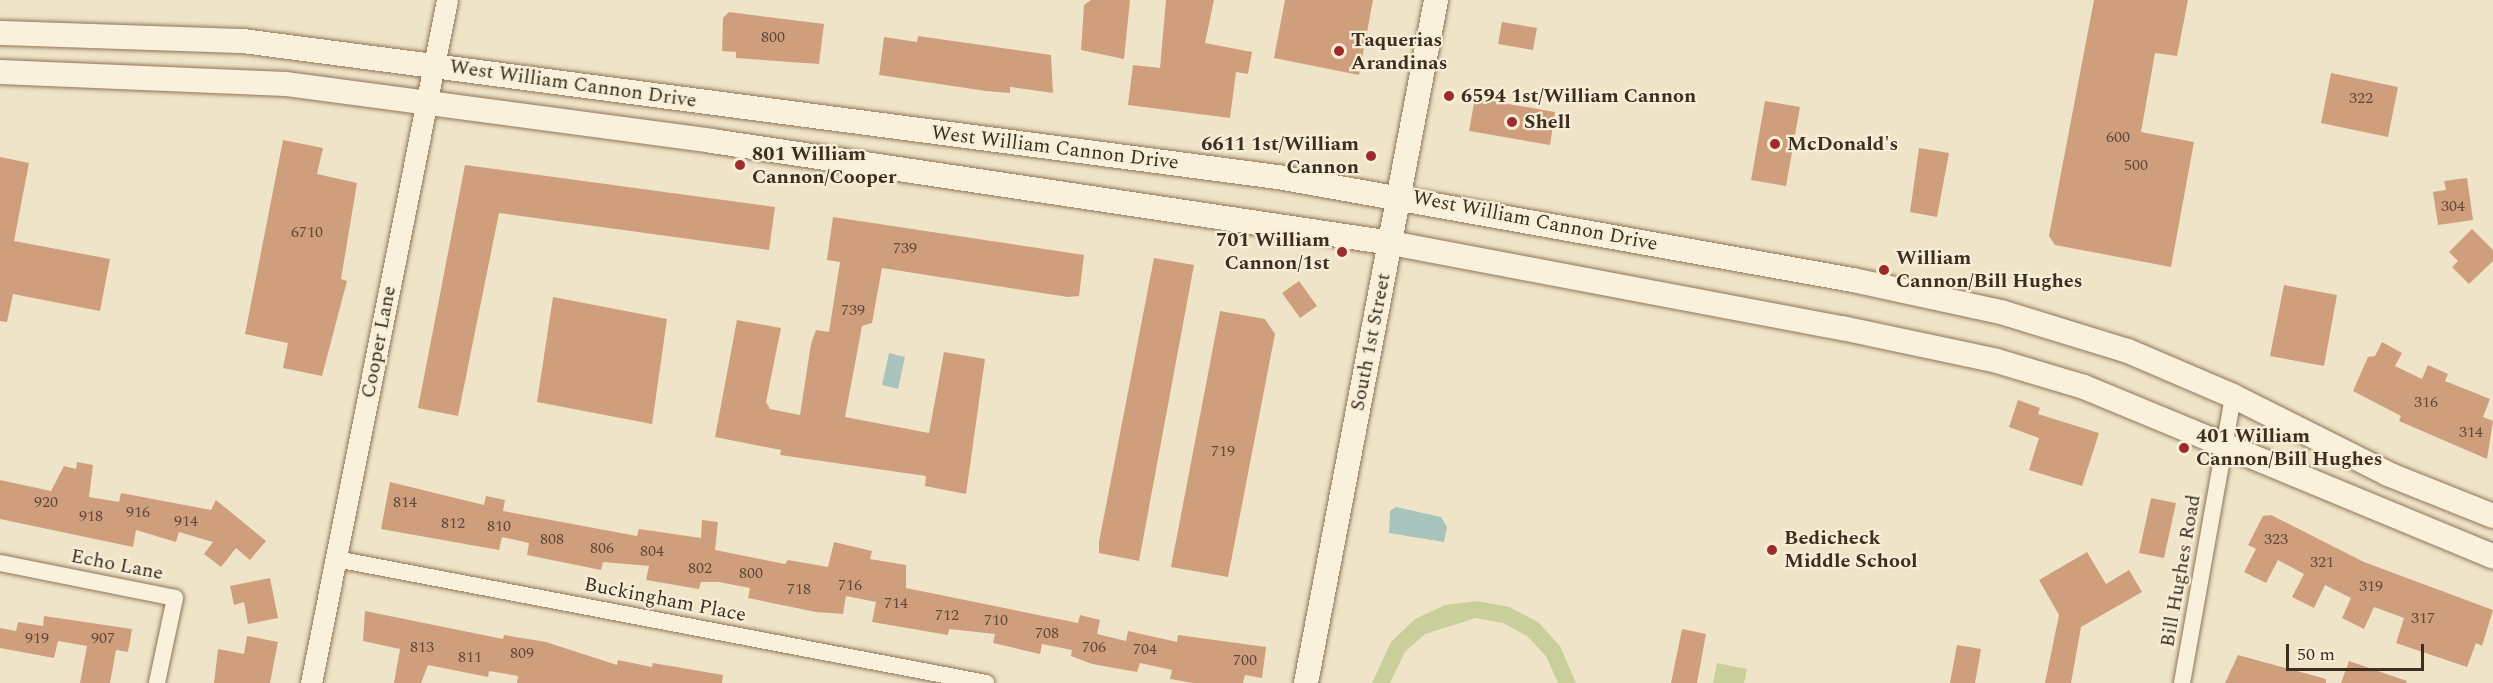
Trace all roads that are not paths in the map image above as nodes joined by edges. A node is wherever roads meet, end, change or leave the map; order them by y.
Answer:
1 (447, 0) edge
2 (1436, 0) edge
3 (0, 33) edge
4 (434, 65) junction
5 (0, 72) edge
6 (427, 102) junction
7 (836, 119) junction
8 (813, 157) junction
9 (1398, 195) junction
10 (1391, 243) junction
11 (2233, 396) junction
12 (2225, 441) junction
13 (2493, 516) edge
14 (2493, 556) edge
15 (336, 559) junction
16 (0, 562) edge
17 (157, 683) edge
18 (311, 683) edge
19 (986, 683) edge
20 (1306, 683) edge
21 (2182, 683) edge

1 - 4 street, Cooper Lane
2 - 9 main road, South 1st Street
3 - 4 main road, West William Cannon Drive
4 - 6 street, Cooper Lane
4 - 7 main road, West William Cannon Drive
5 - 6 main road, West William Cannon Drive
6 - 8 main road, West William Cannon Drive
6 - 15 street, Cooper Lane
7 - 8 main road
7 - 9 main road, West William Cannon Drive
8 - 10 main road, West William Cannon Drive
9 - 10 main road, South 1st Street
9 - 11 main road, West William Cannon Drive
10 - 12 main road, West William Cannon Drive
10 - 20 main road, South 1st Street
11 - 12 street, Bill Hughes Road
11 - 13 main road, West William Cannon Drive
12 - 14 main road, West William Cannon Drive
12 - 21 street, Bill Hughes Road
15 - 18 street, Cooper Lane
15 - 19 street, Buckingham Place
16 - 17 street, Echo Lane

